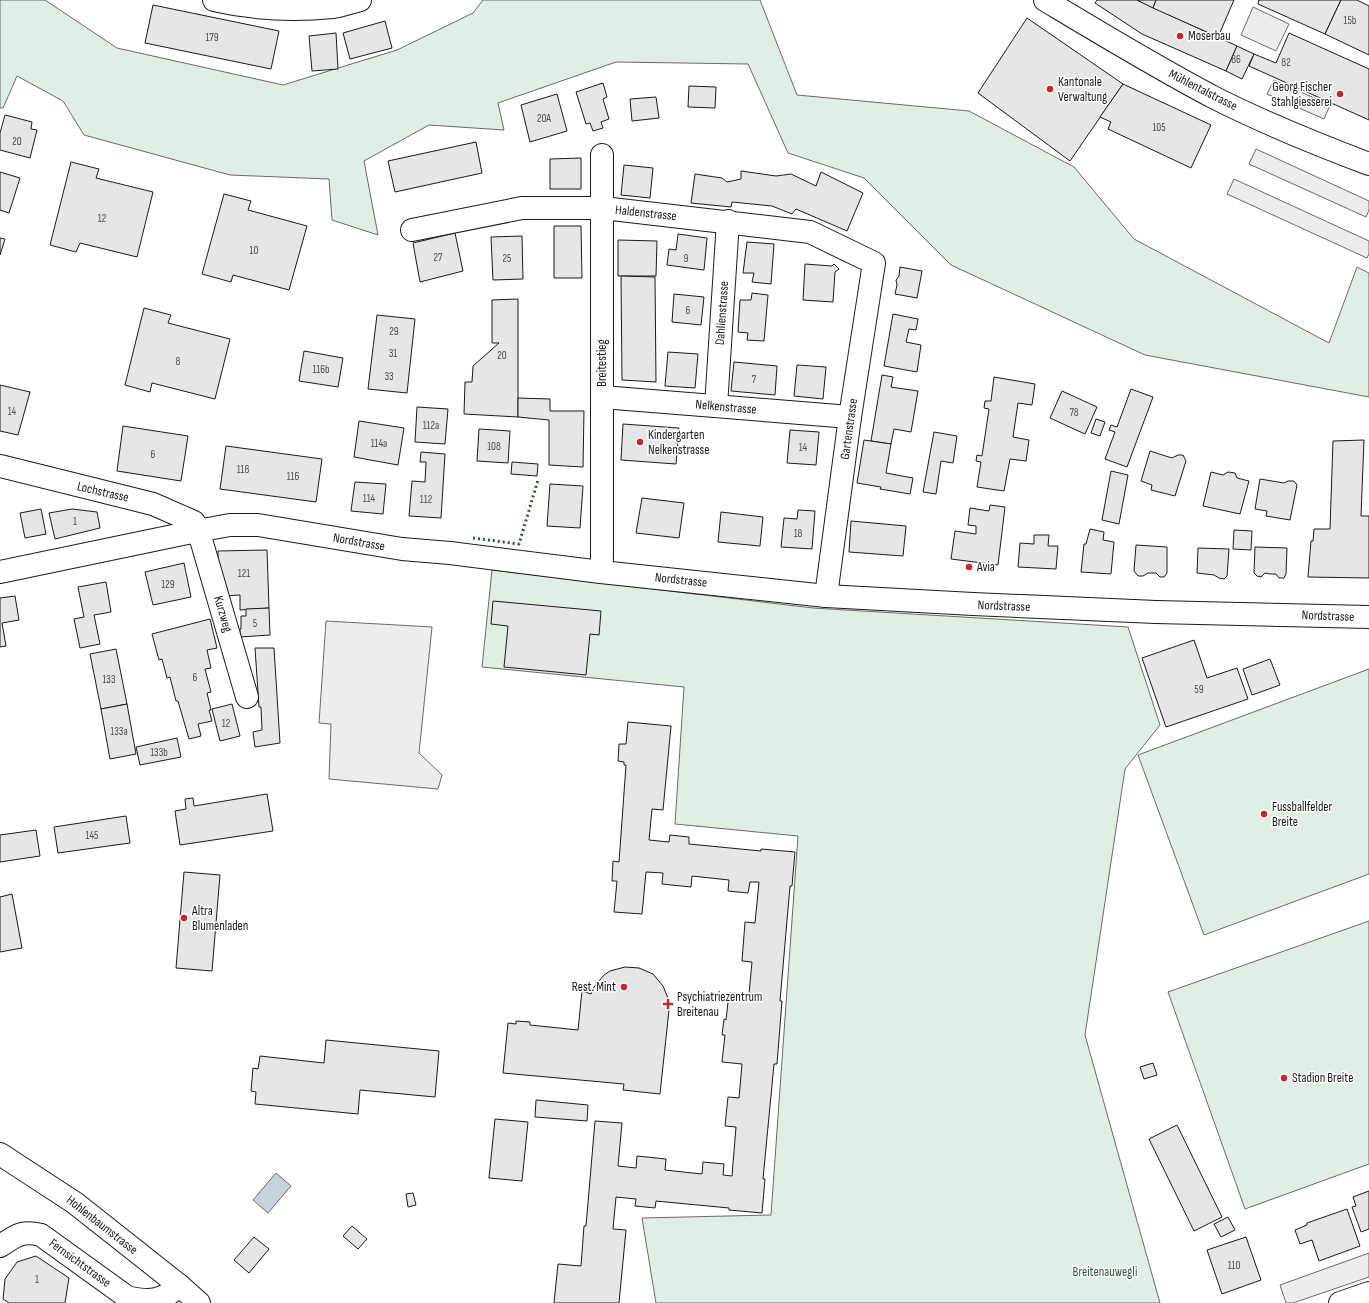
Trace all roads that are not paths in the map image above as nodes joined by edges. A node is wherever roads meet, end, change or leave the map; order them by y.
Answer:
1 (214, 0) edge
2 (360, 0) edge
3 (1045, 0) edge
4 (602, 155) dead end
5 (1369, 164) edge
6 (603, 208) junction
7 (728, 221) junction
8 (412, 230) dead end
9 (874, 263) joint
10 (602, 397) junction
11 (716, 406) junction
12 (850, 417) junction
13 (0, 466) edge
14 (197, 530) junction
15 (0, 572) edge
16 (601, 572) junction
17 (826, 596) junction
18 (1369, 617) edge
19 (247, 697) dead end
20 (0, 1154) edge
21 (0, 1246) edge
22 (180, 1286) junction
23 (1369, 1293) edge
24 (199, 1303) edge
25 (1340, 1303) edge

1 - 2 street
3 - 5 street, Mühlentalstrasse
4 - 6 street, Breitestieg
6 - 7 street, Haldenstrasse
6 - 8 street, Haldenstrasse
6 - 10 street, Breitestieg
7 - 9 street, Haldenstrasse
7 - 11 street, Dahlienstrasse
9 - 12 street, Gartenstrasse
10 - 11 street, Nelkenstrasse
10 - 16 street, Breitestieg
11 - 12 street, Nelkenstrasse
12 - 17 street, Gartenstrasse
13 - 14 street, Lochstrasse
14 - 15 street, Nordstrasse
14 - 16 street, Nordstrasse
14 - 19 street, Kurzweg
16 - 17 street, Nordstrasse
17 - 18 street, Nordstrasse
20 - 22 street, Hohlenbaumstrasse
21 - 22 street, Fernsichtstrasse
22 - 24 street, Hohlenbaumstrasse
23 - 25 street

